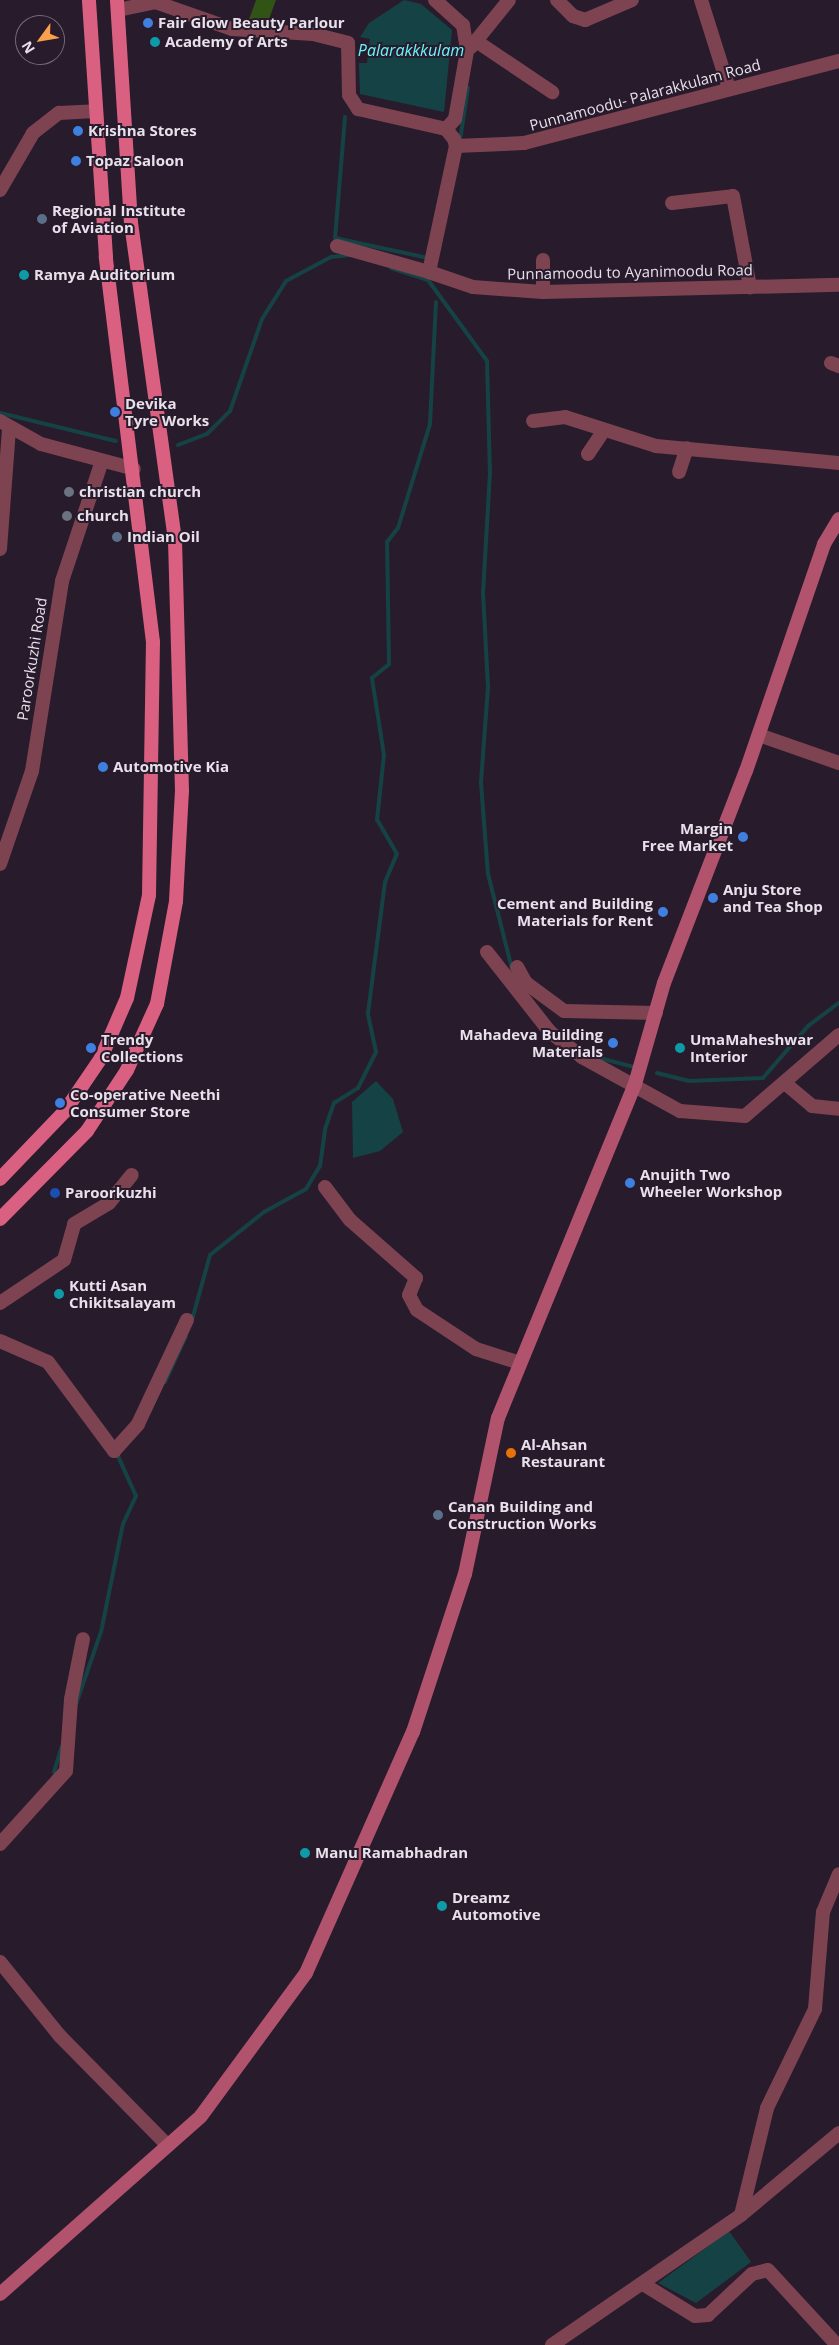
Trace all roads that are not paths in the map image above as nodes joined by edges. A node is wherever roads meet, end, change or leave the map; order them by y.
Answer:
1 (89, 0) edge
2 (509, 0) edge
3 (557, 0) edge
4 (632, 0) edge
5 (701, 0) edge
6 (157, 1) edge
7 (439, 1) edge
8 (117, 5) edge
9 (471, 46) junction
10 (839, 60) edge
11 (729, 89) junction
12 (552, 92) dead end
13 (95, 111) junction
14 (446, 129) junction
15 (460, 146) junction
16 (0, 190) edge
17 (672, 203) dead end
18 (337, 246) dead end
19 (543, 260) dead end
20 (429, 272) junction
21 (839, 284) edge
22 (750, 287) junction
23 (543, 292) junction
24 (533, 421) dead end
25 (4, 426) edge
26 (604, 430) junction
27 (687, 448) junction
28 (588, 454) dead end
29 (102, 461) junction
30 (839, 463) edge
31 (134, 469) junction
32 (679, 472) dead end
33 (839, 519) edge
34 (0, 549) edge
35 (759, 735) junction
36 (839, 764) edge
37 (0, 864) edge
38 (487, 952) dead end
39 (517, 967) dead end
40 (656, 1013) junction
41 (839, 1035) edge
42 (635, 1084) junction
43 (786, 1084) junction
44 (839, 1109) edge
45 (132, 1175) dead end
46 (0, 1179) edge
47 (325, 1187) dead end
48 (0, 1219) edge
49 (0, 1302) edge
50 (187, 1320) dead end
51 (0, 1341) edge
52 (518, 1362) junction
53 (83, 1638) dead end
54 (0, 1844) edge
55 (839, 1874) edge
56 (0, 1962) edge
57 (839, 2133) edge
58 (166, 2144) junction
59 (741, 2215) junction
60 (643, 2284) junction
61 (0, 2294) edge
62 (552, 2345) edge
63 (837, 2345) edge

1 - 13 main road
2 - 9 street
3 - 4 street
5 - 11 street
6 - 8 street
6 - 14 street
7 - 9 street
8 - 48 main road
9 - 12 street
9 - 14 street
10 - 11 street, Punnamoodu- Palarakkulam Road
11 - 15 street, Punnamoodu- Palarakkulam Road
13 - 16 street
13 - 31 main road
14 - 15 street
15 - 20 street
17 - 22 street
18 - 20 street, Punnamoodu to Ayanimoodu Road
19 - 23 street
20 - 23 street, Punnamoodu to Ayanimoodu Road
21 - 22 street, Punnamoodu to Ayanimoodu Road
22 - 23 street, Punnamoodu to Ayanimoodu Road
24 - 26 street
25 - 29 street
25 - 34 street
26 - 27 street
26 - 28 street
27 - 30 street
27 - 32 street
29 - 31 street
29 - 37 street, Paroorkuzhi Road
31 - 46 main road
33 - 35 main road
35 - 36 street
35 - 40 main road
38 - 42 street
39 - 40 street
40 - 42 main road
41 - 43 street
42 - 43 street
42 - 52 main road
43 - 44 street
45 - 49 street
47 - 52 street
50 - 51 street
52 - 58 main road
53 - 54 street
55 - 59 street
56 - 58 street
57 - 59 street
58 - 61 main road
59 - 60 street
60 - 62 street
60 - 63 street

